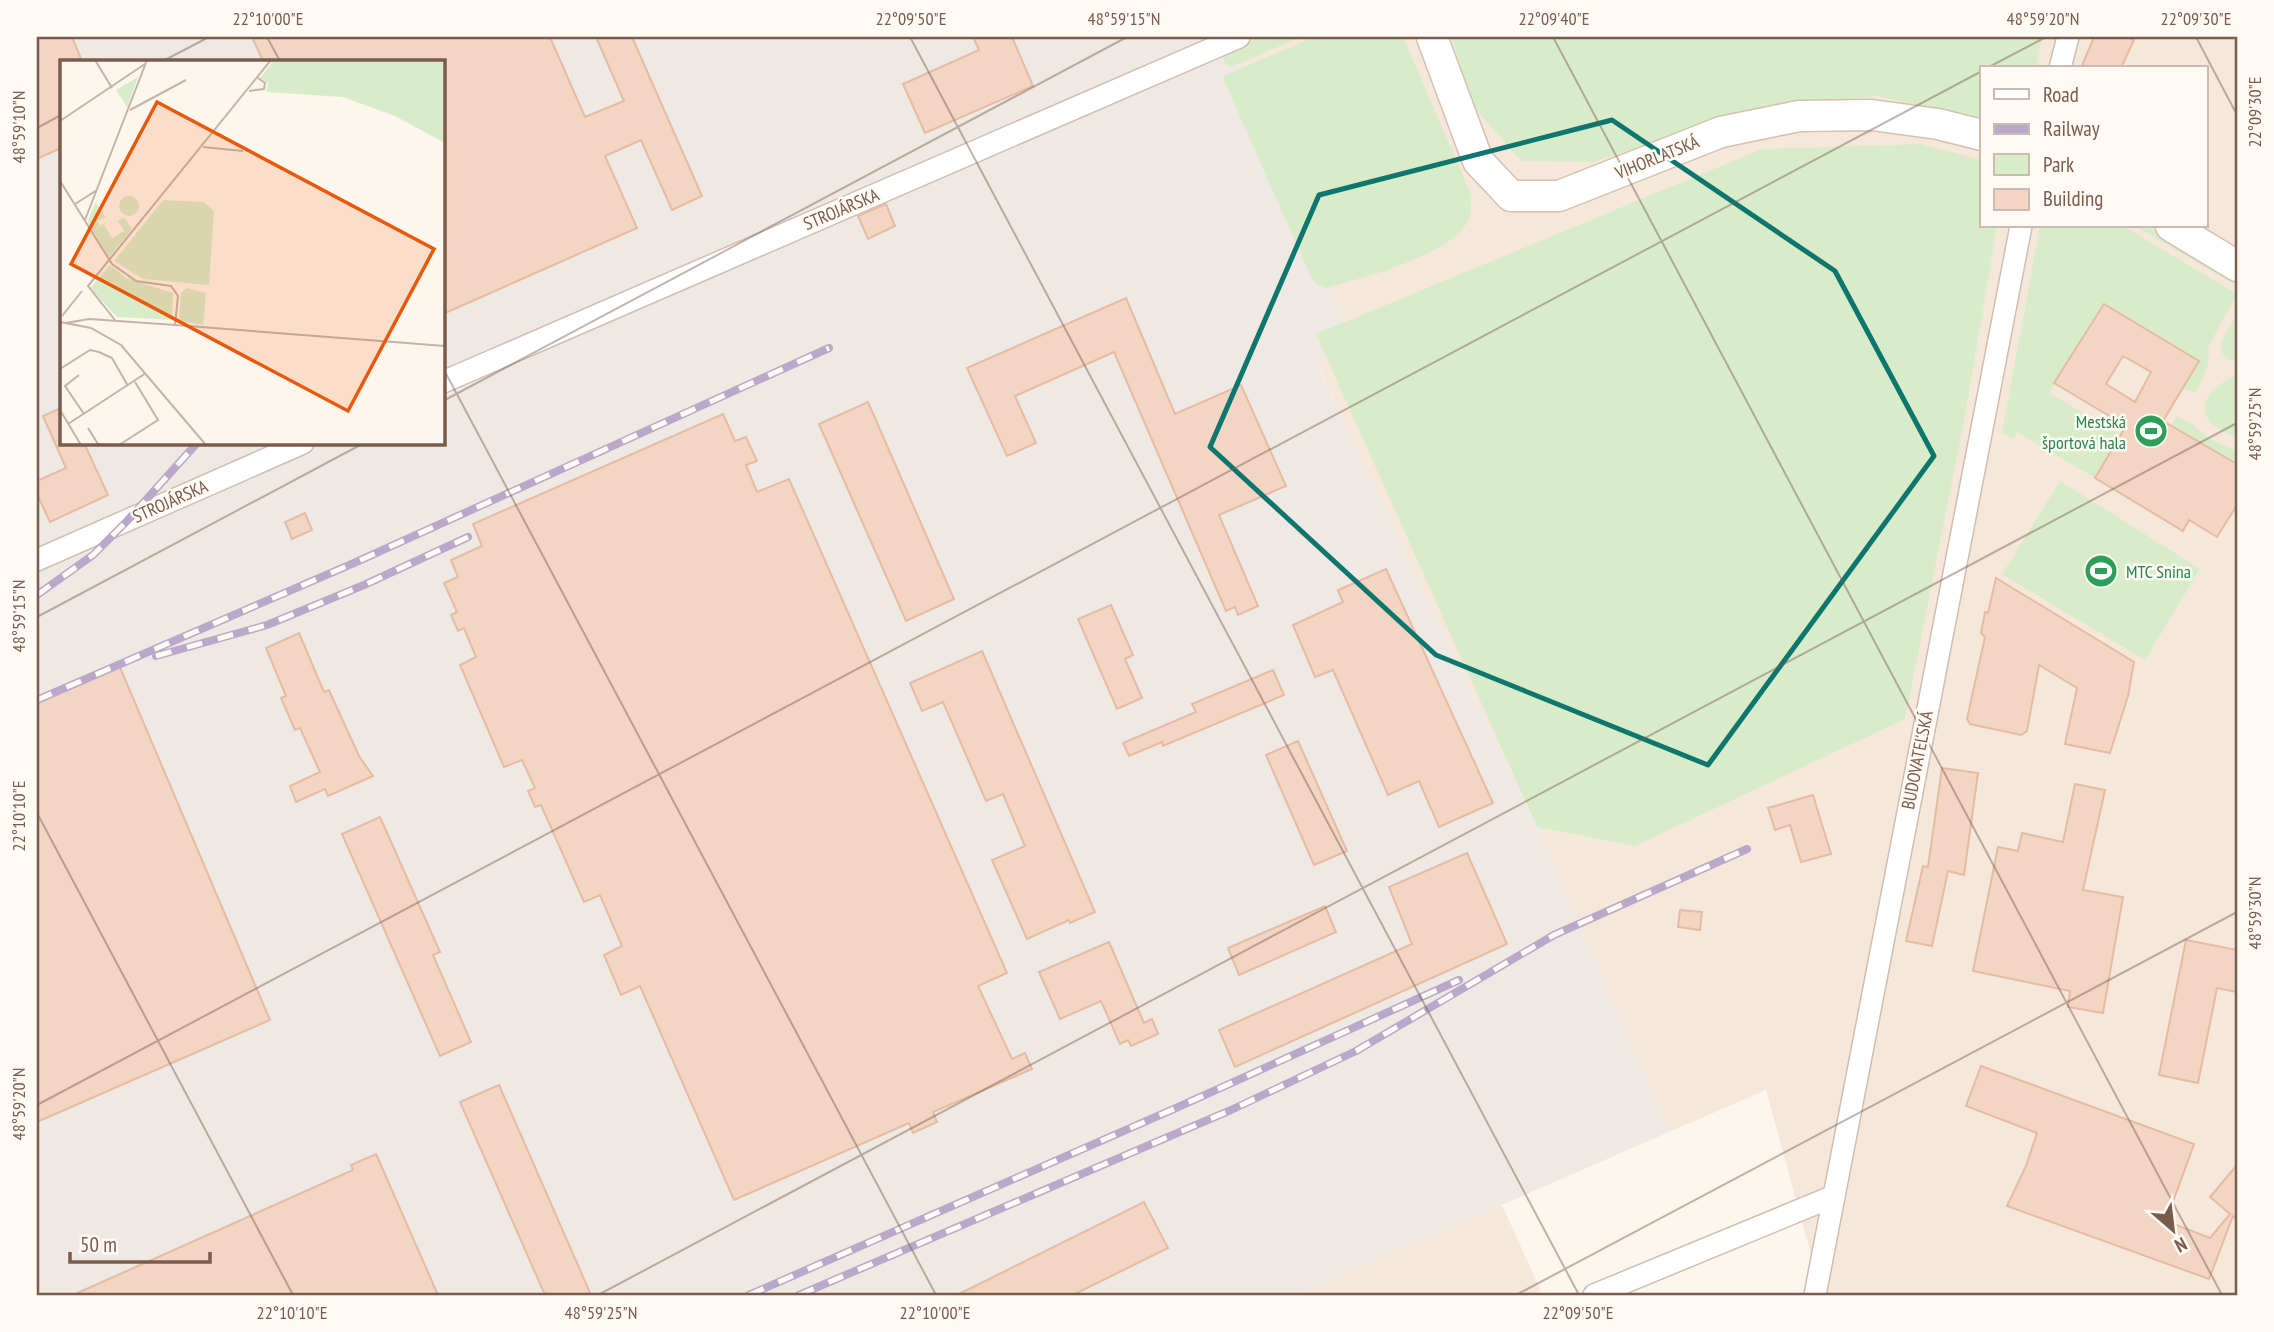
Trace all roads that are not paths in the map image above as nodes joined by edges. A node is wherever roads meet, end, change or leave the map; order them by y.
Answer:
1 (1239, 37) edge
2 (1432, 37) edge
3 (2068, 37) edge
4 (2061, 66) edge
5 (1980, 134) edge
6 (2021, 228) edge
7 (2174, 228) edge
8 (2237, 266) edge
9 (444, 382) edge
10 (301, 444) edge
11 (37, 560) edge
12 (1834, 1196) junction
13 (1594, 1295) edge
14 (1815, 1295) edge

1 - 9 street, STROJÁRSKA
2 - 5 main road, VIHORLATSKÁ
3 - 4 street
6 - 12 street, BUDOVATEĽSKÁ
7 - 8 main road
10 - 11 street, STROJÁRSKA
12 - 13 street
12 - 14 street, BUDOVATEĽSKÁ

